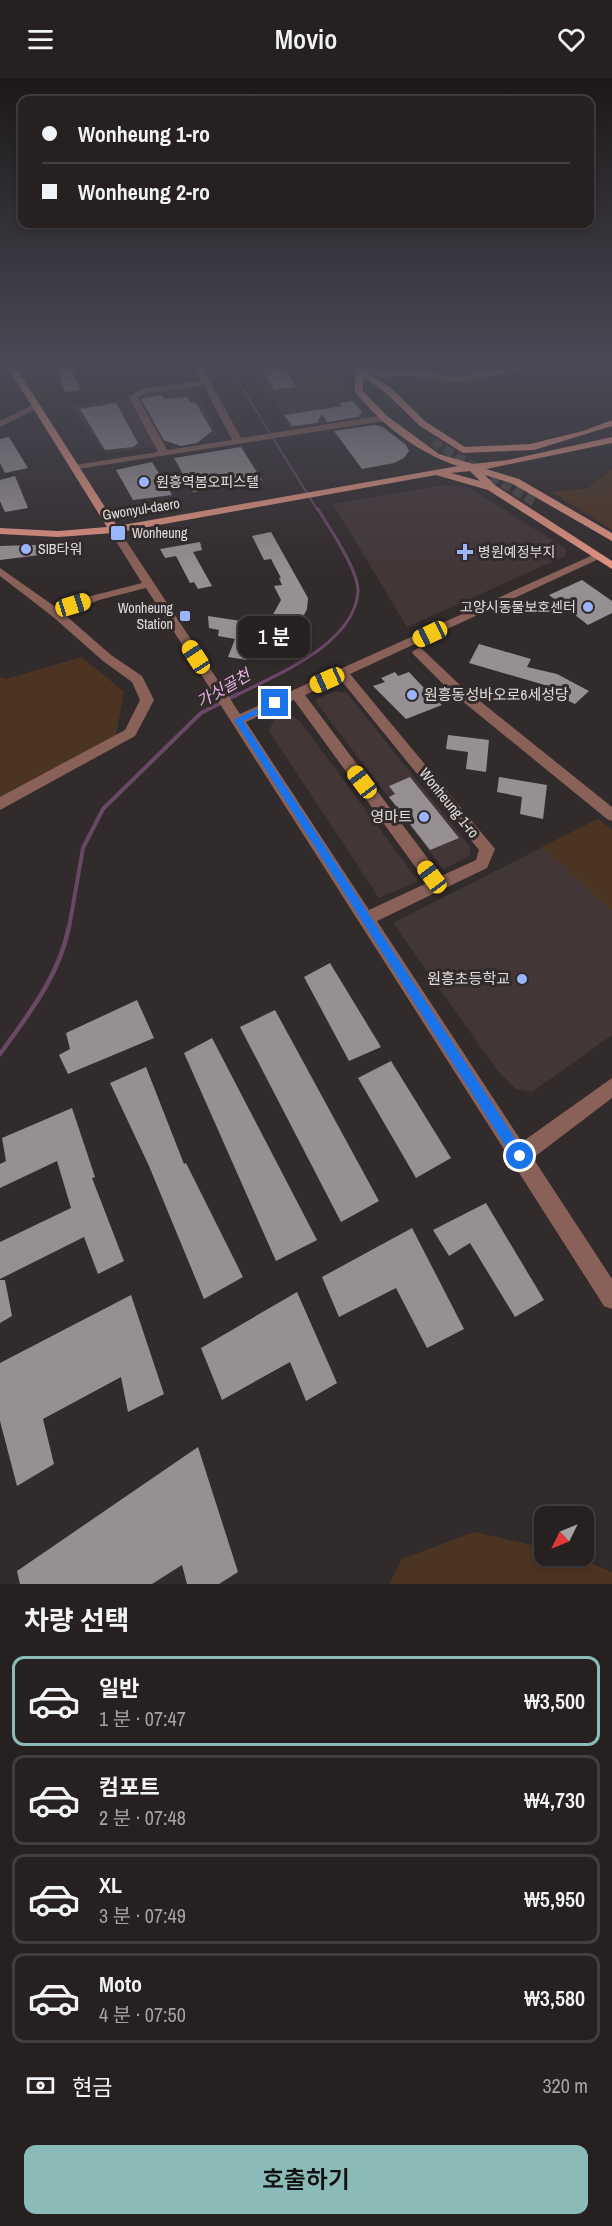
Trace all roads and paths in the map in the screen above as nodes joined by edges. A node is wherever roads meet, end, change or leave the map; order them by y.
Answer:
1 (53, 433) edge
2 (153, 433) edge
3 (233, 433) edge
4 (289, 433) edge
5 (404, 433) edge
6 (427, 433) edge
7 (431, 433) edge
8 (579, 433) edge
9 (438, 440) junction
10 (612, 440) edge
11 (238, 442) junction
12 (421, 446) junction
13 (534, 447) junction
14 (463, 450) junction
15 (164, 454) junction
16 (436, 456) junction
17 (547, 456) junction
18 (471, 466) junction
19 (75, 468) junction
20 (436, 472) junction
21 (515, 481) junction
22 (492, 488) junction
23 (550, 501) junction
24 (536, 503) tunnel mouth
25 (525, 510) junction
26 (114, 530) junction
27 (0, 531) edge
28 (612, 538) edge
29 (612, 550) edge
30 (597, 557) junction
31 (612, 566) edge
32 (0, 570) edge
33 (150, 584) junction
34 (56, 613) junction
35 (418, 652) dead end
36 (342, 674) junction
37 (297, 694) junction
38 (238, 720) junction
39 (0, 804) edge
40 (612, 815) edge
41 (438, 885) junction
42 (366, 920) junction
43 (612, 1087) edge
44 (520, 1156) junction
45 (612, 1298) edge

1 - 19 main road
2 - 15 street
3 - 11 street
4 - 11 street
5 - 12 main road
6 - 9 main road
7 - 9 main road
8 - 13 main road
9 - 12 main road
9 - 14 main road
10 - 17 main road
11 - 15 street
12 - 16 main road
13 - 14 main road
13 - 18 main road
14 - 18 main road
15 - 19 street
16 - 18 main road
16 - 20 main road
17 - 18 main road
17 - 21 main road
18 - 20 main road
18 - 21 main road
18 - 22 main road
19 - 26 main road
20 - 22 main road
20 - 26 main road, Gwonyul-daero
21 - 23 main road
22 - 25 main road
23 - 25 main road
23 - 28 main road
24 - 29 main road
25 - 30 main road
26 - 27 main road, Gwonyul-daero
26 - 33 street
30 - 31 main road
30 - 36 street
32 - 34 street
33 - 34 street
33 - 38 street
34 - 39 street
35 - 40 street
36 - 37 street
36 - 41 street, Wonheung 1-ro
37 - 38 street
37 - 41 street
38 - 42 street
41 - 42 street, Wonheung 1-ro
42 - 44 street
43 - 44 street
44 - 45 street

